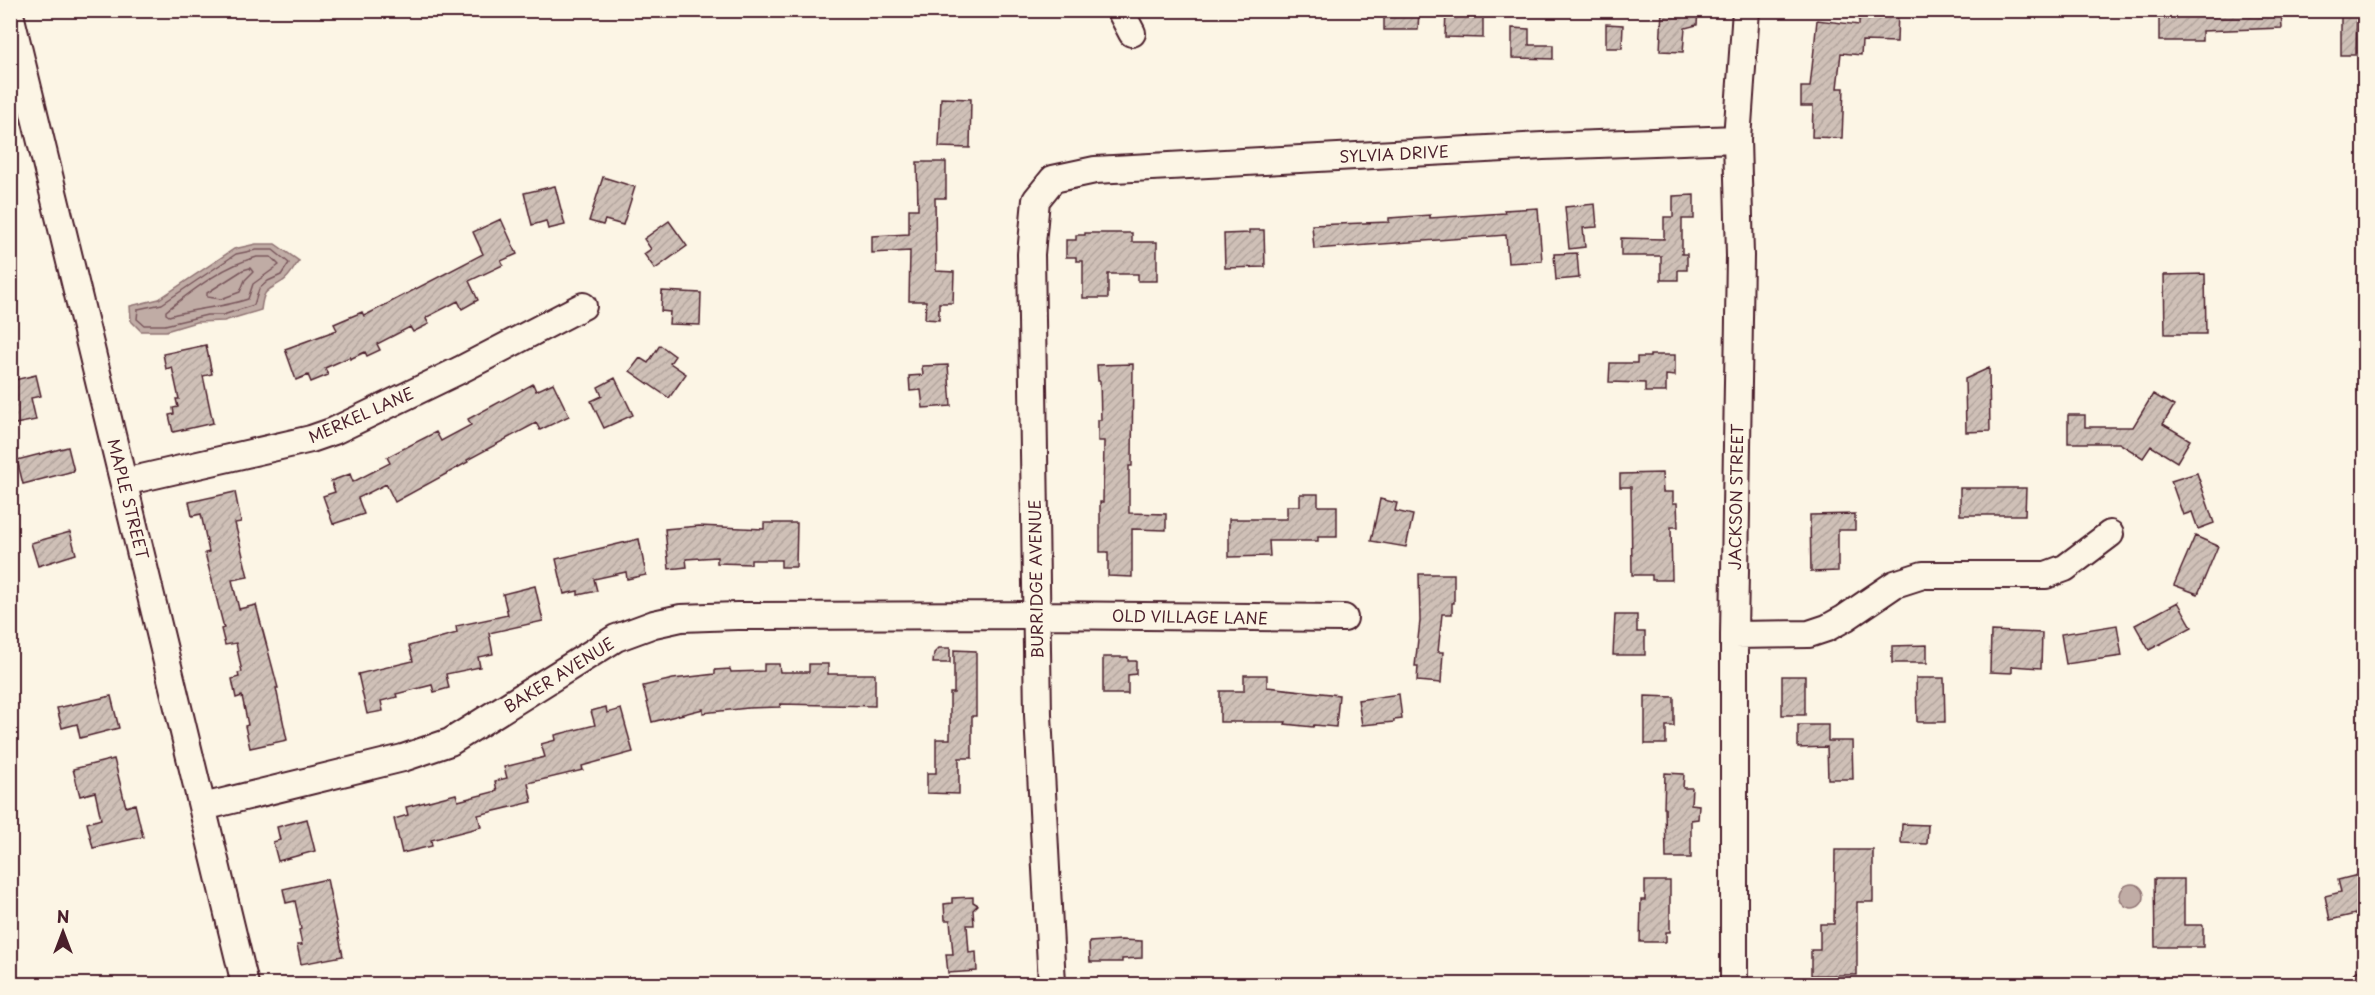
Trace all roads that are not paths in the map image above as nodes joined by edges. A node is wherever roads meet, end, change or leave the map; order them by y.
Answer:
1 (1746, 10) edge
2 (10, 14) edge
3 (1737, 139) junction
4 (1053, 178) joint
5 (584, 306) dead end
6 (124, 482) junction
7 (2110, 534) dead end
8 (1036, 615) junction
9 (1344, 618) dead end
10 (1734, 635) junction
11 (202, 807) junction
12 (245, 984) edge
13 (1052, 984) edge
14 (1734, 984) edge

1 - 3 street, JACKSON STREET
2 - 6 street, MAPLE STREET
3 - 4 street, SYLVIA DRIVE
3 - 10 street, JACKSON STREET
4 - 8 street, BURRIDGE AVENUE
5 - 6 street, MERKEL LANE
6 - 11 street, MAPLE STREET
7 - 10 street
8 - 9 street, OLD VILLAGE LANE
8 - 11 street, BAKER AVENUE
8 - 13 street, BURRIDGE AVENUE
10 - 14 street, JACKSON STREET
11 - 12 street, MAPLE STREET

